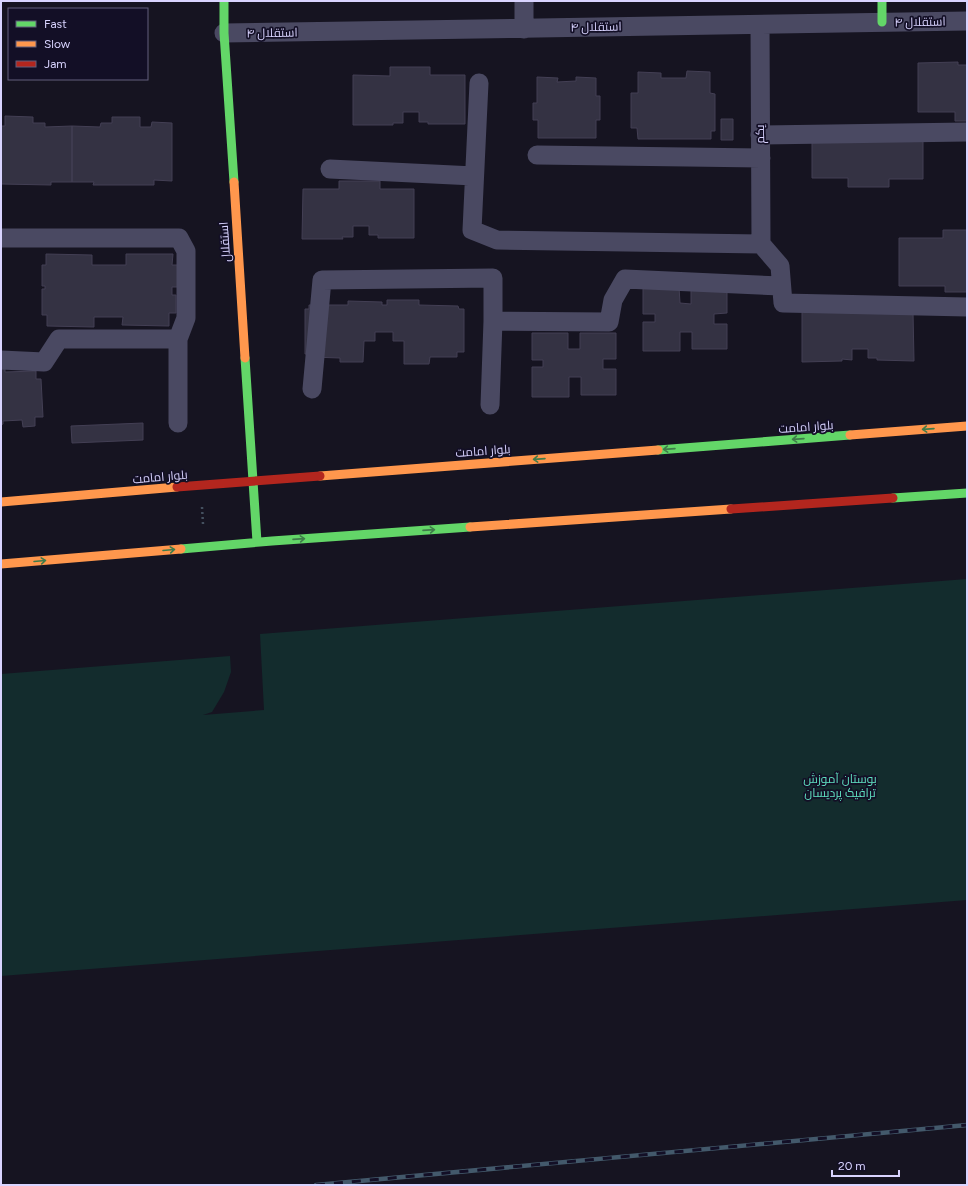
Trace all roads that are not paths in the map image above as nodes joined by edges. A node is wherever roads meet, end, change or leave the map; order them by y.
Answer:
1 (224, 1) edge
2 (524, 1) edge
3 (882, 1) edge
4 (967, 21) edge
5 (882, 22) junction
6 (760, 25) junction
7 (524, 29) junction
8 (224, 34) junction
9 (479, 83) dead end
10 (967, 132) edge
11 (760, 134) junction
12 (537, 155) dead end
13 (761, 158) junction
14 (330, 169) dead end
15 (474, 176) junction
16 (1, 238) edge
17 (761, 244) junction
18 (781, 286) junction
19 (967, 307) edge
20 (493, 321) junction
21 (178, 339) junction
22 (1, 360) edge
23 (312, 389) dead end
24 (490, 405) dead end
25 (178, 423) dead end
26 (967, 426) edge
27 (253, 481) junction
28 (967, 493) edge
29 (1, 502) edge
30 (257, 542) junction
31 (1, 564) edge

1 - 8 main road, استقلال
2 - 7 street
3 - 5 main road
4 - 5 street, استقلال ۴
5 - 6 street, استقلال ۴
6 - 7 street, استقلال ۴
6 - 11 street, یکم
7 - 8 street, استقلال ۴
8 - 27 main road, استقلال
9 - 15 street
10 - 11 street
11 - 13 street, یکم
12 - 13 street
13 - 17 street, یکم
14 - 15 street
15 - 17 street
16 - 21 street
17 - 18 street
18 - 19 street
18 - 20 street
20 - 23 street
20 - 24 street
21 - 22 street
21 - 25 street
26 -> 27 main road, بلوار امامت
27 - 29 main road, بلوار امامت
27 - 30 main road, استقلال
30 -> 28 main road
31 -> 30 main road

